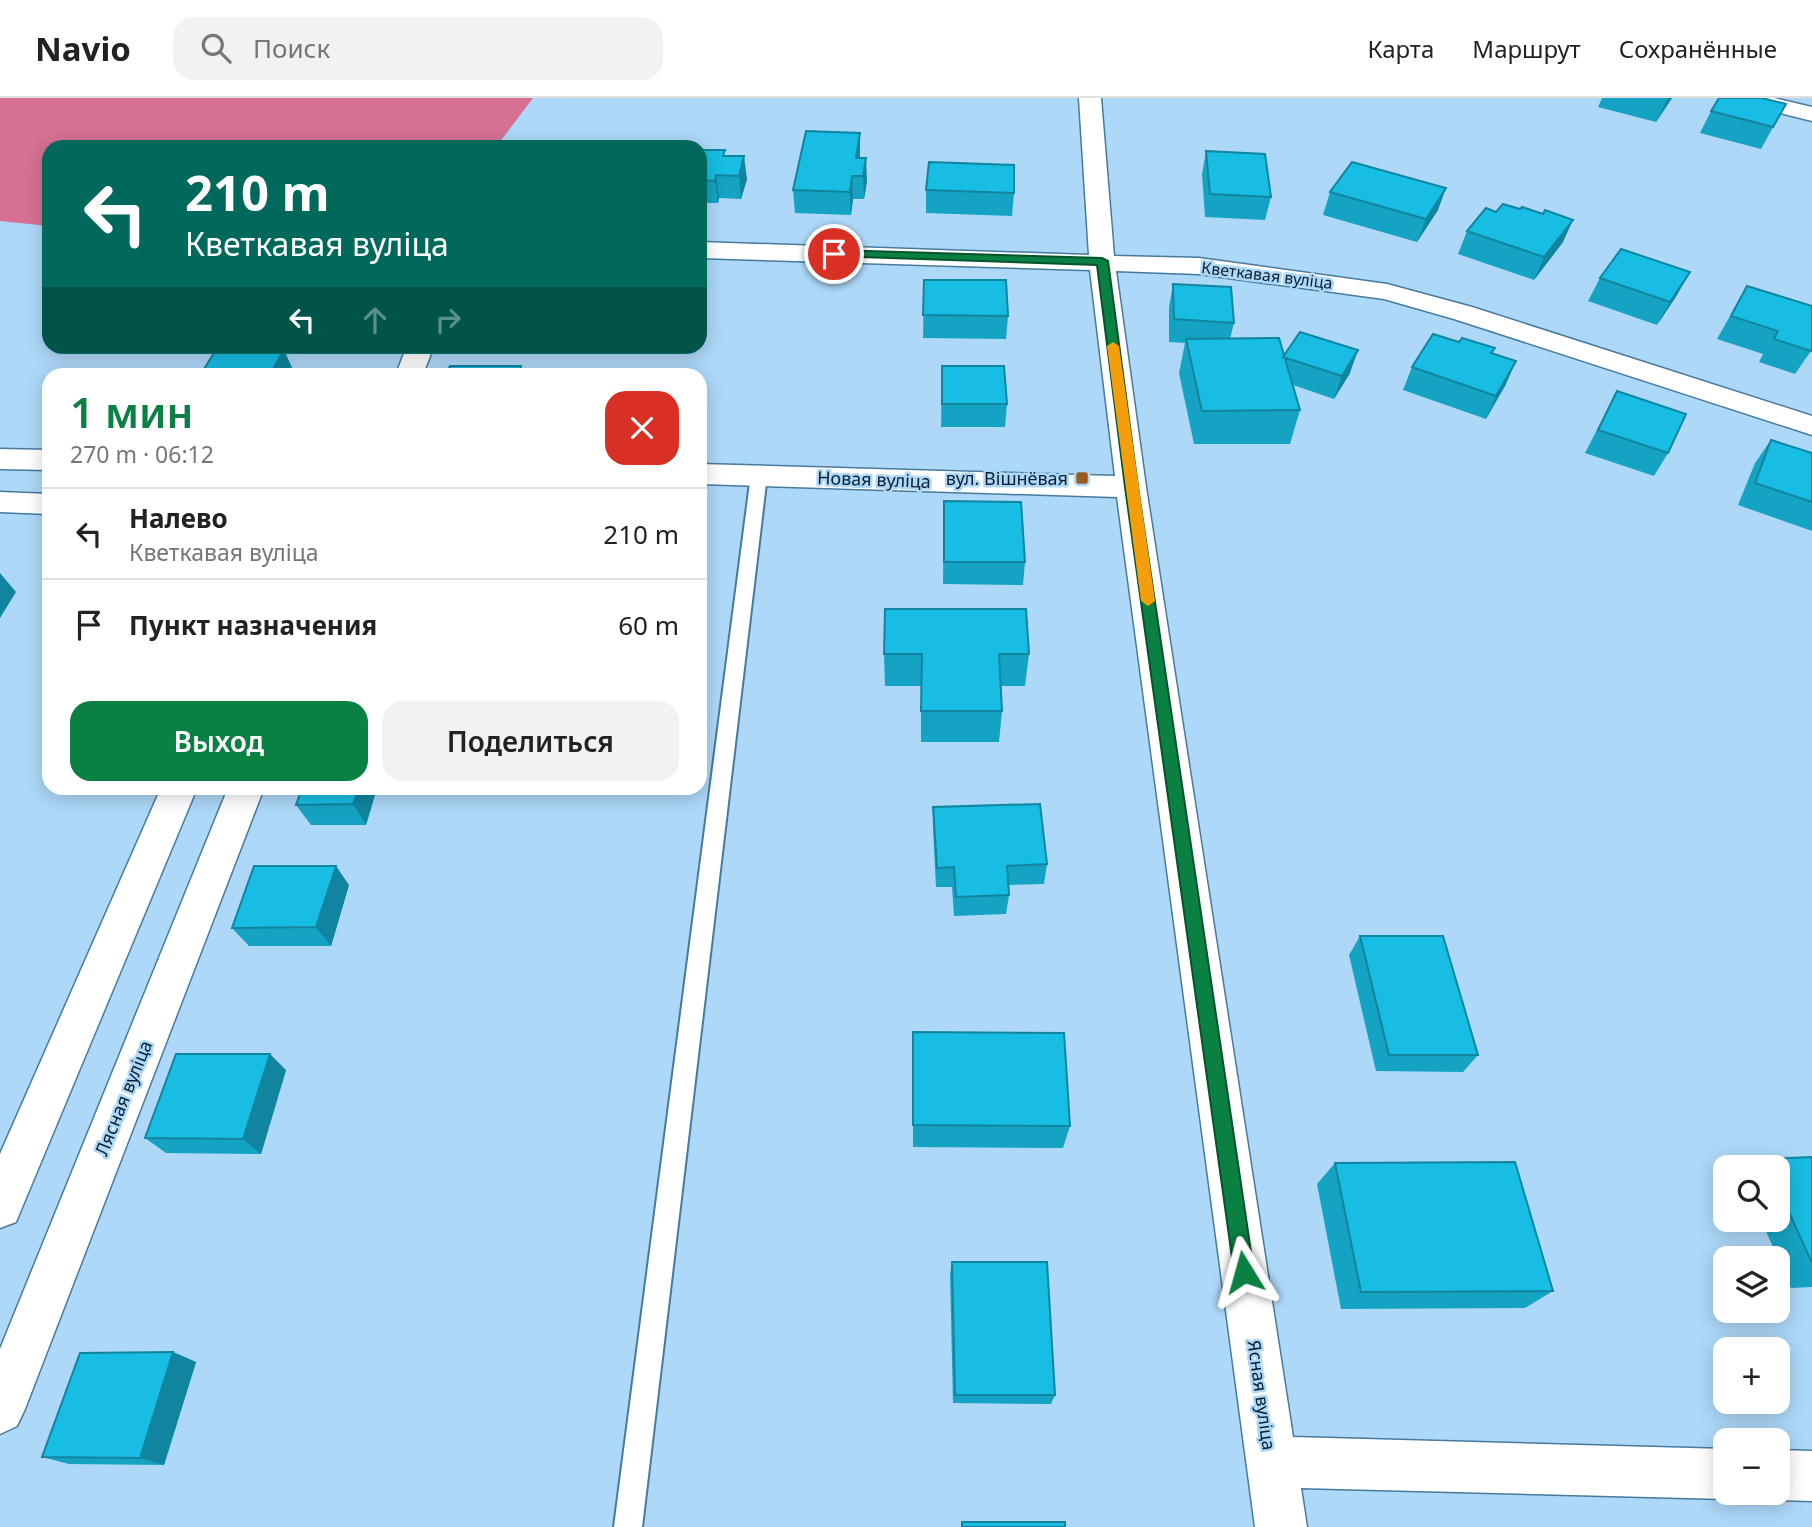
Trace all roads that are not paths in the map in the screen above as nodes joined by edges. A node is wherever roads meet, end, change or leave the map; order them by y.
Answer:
1 (1090, 98) edge
2 (1748, 98) edge
3 (1812, 114) edge
4 (707, 250) edge
5 (1102, 261) junction
6 (1812, 426) edge
7 (0, 459) edge
8 (42, 460) edge
9 (707, 474) edge
10 (759, 475) junction
11 (1131, 487) junction
12 (0, 502) edge
13 (42, 504) edge
14 (176, 795) edge
15 (243, 795) edge
16 (0, 1206) edge
17 (0, 1409) edge
18 (1272, 1462) junction
19 (1713, 1474) edge
20 (1790, 1475) edge
21 (1812, 1476) edge
22 (628, 1527) edge
23 (1280, 1527) edge

1 - 5 street, Ясная вуліца
2 - 3 street
4 - 5 street, Кветкавая вуліца
5 - 6 street, Кветкавая вуліца
5 - 11 street, Ясная вуліца
7 - 8 street
9 - 10 street, Новая вуліца
10 - 11 street, Новая вуліца
10 - 22 lane
11 - 18 street, Ясная вуліца
12 - 13 street
14 - 16 street
15 - 17 street, Лясная вуліца
18 - 19 street
18 - 23 street, Ясная вуліца
20 - 21 street

